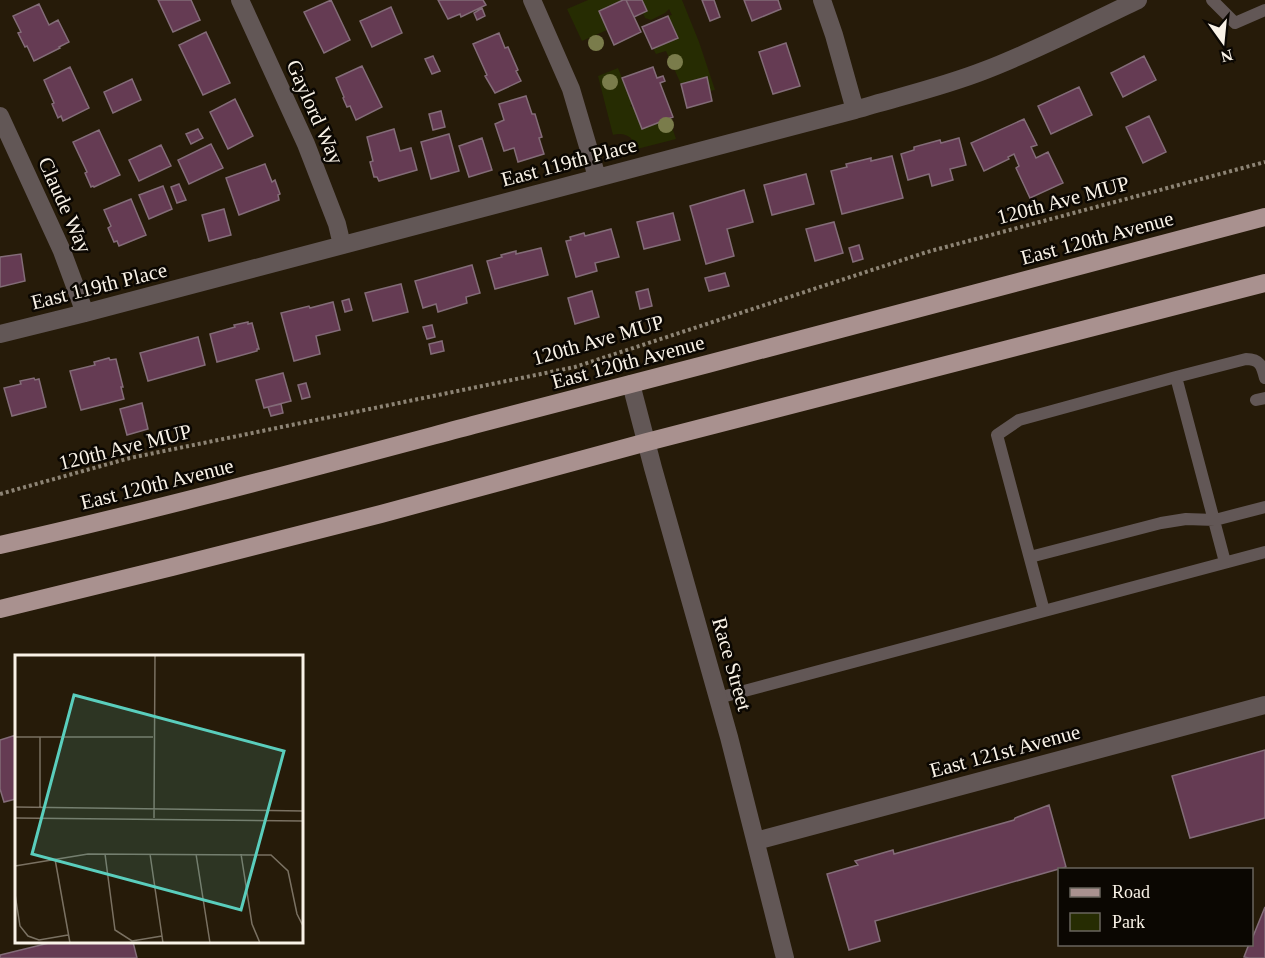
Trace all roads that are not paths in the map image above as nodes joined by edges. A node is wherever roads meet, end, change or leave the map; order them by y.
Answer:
1 (240, 0) edge
2 (532, 0) edge
3 (822, 0) edge
4 (1212, 0) edge
5 (1129, 2) edge
6 (1265, 10) edge
7 (855, 110) junction
8 (0, 116) edge
9 (597, 177) junction
10 (1265, 217) edge
11 (342, 245) junction
12 (1265, 283) edge
13 (85, 313) junction
14 (0, 334) edge
15 (1176, 377) junction
16 (1265, 378) edge
17 (632, 384) junction
18 (647, 442) junction
19 (1265, 507) edge
20 (1215, 520) junction
21 (0, 545) edge
22 (1265, 552) edge
23 (1030, 557) junction
24 (1225, 562) junction
25 (0, 609) edge
26 (1044, 611) junction
27 (718, 698) junction
28 (1265, 705) edge
29 (756, 841) junction
30 (785, 958) edge

1 - 11 street, Gaylord Way
2 - 9 street
3 - 7 street
4 - 6 lane
5 - 7 street, East 119th Place
7 - 9 street, East 119th Place
8 - 13 street, Claude Way
9 - 11 street, East 119th Place
10 - 17 main road, East 120th Avenue
11 - 13 street, East 119th Place
12 - 18 main road
13 - 14 street, East 119th Place
15 - 16 lane
15 - 20 lane
15 - 23 lane
17 - 18 street, Race Street
17 - 21 main road, East 120th Avenue
18 - 25 main road
18 - 27 street, Race Street
19 - 20 lane
20 - 23 lane
20 - 24 lane
22 - 24 lane
23 - 26 lane
24 - 26 lane
26 - 27 lane
27 - 29 street, Race Street
28 - 29 street, East 121st Avenue
29 - 30 street, Race Street

